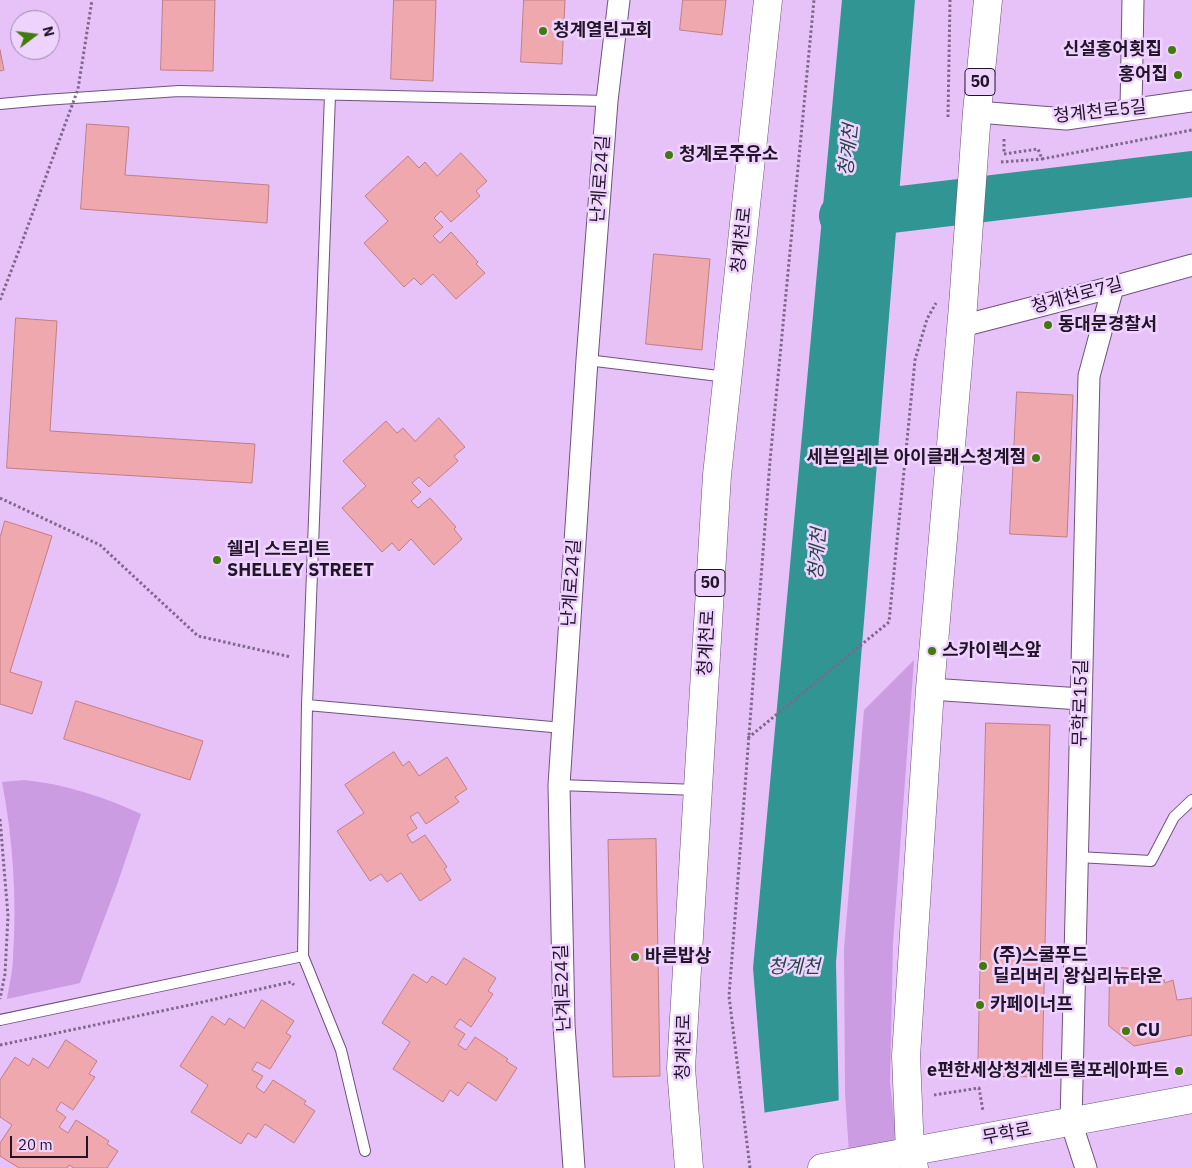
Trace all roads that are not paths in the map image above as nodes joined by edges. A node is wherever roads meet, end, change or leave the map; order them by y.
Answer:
1 (619, 0) edge
2 (768, 0) edge
3 (988, 0) edge
4 (1133, 0) edge
5 (330, 95) junction
6 (1192, 101) edge
7 (607, 102) junction
8 (0, 104) edge
9 (1131, 110) junction
10 (977, 112) junction
11 (1192, 264) edge
12 (1113, 287) junction
13 (955, 309) junction
14 (586, 360) junction
15 (727, 377) junction
16 (930, 689) junction
17 (1081, 699) junction
18 (307, 705) junction
19 (563, 728) junction
20 (559, 785) junction
21 (698, 790) junction
22 (1192, 800) edge
23 (1078, 857) junction
24 (303, 956) junction
25 (0, 1020) edge
26 (1192, 1099) edge
27 (1071, 1122) junction
28 (366, 1151) dead end
29 (912, 1160) edge
30 (574, 1168) edge
31 (689, 1168) edge
32 (822, 1168) edge
33 (1086, 1168) edge

1 - 7 street, 난계로24길
2 - 15 main road, 청계천로 / 50
3 - 10 main road, 50
4 - 9 street
5 - 7 lane
5 - 8 lane
5 - 18 lane
6 - 9 street, 청계천로5길
7 - 14 street, 난계로24길
9 - 10 street, 청계천로5길
10 - 13 main road, 50
11 - 12 street, 청계천로7길
12 - 13 street, 청계천로7길
12 - 17 street, 무학로15길
13 - 16 main road
14 - 15 lane
14 - 19 street, 난계로24길
15 - 21 main road, 청계천로 / 50
16 - 17 street
16 - 29 main road
17 - 23 street, 무학로15길
18 - 19 lane
18 - 24 lane
19 - 20 street, 난계로24길
20 - 21 lane
20 - 30 street, 난계로24길
21 - 31 main road, 청계천로 / 50
22 - 23 lane
23 - 27 street, 무학로15길
24 - 25 lane
24 - 28 lane
26 - 27 main road, 무학로
27 - 29 main road, 무학로
27 - 33 street, 무학로15길
29 - 32 main road, 무학로

